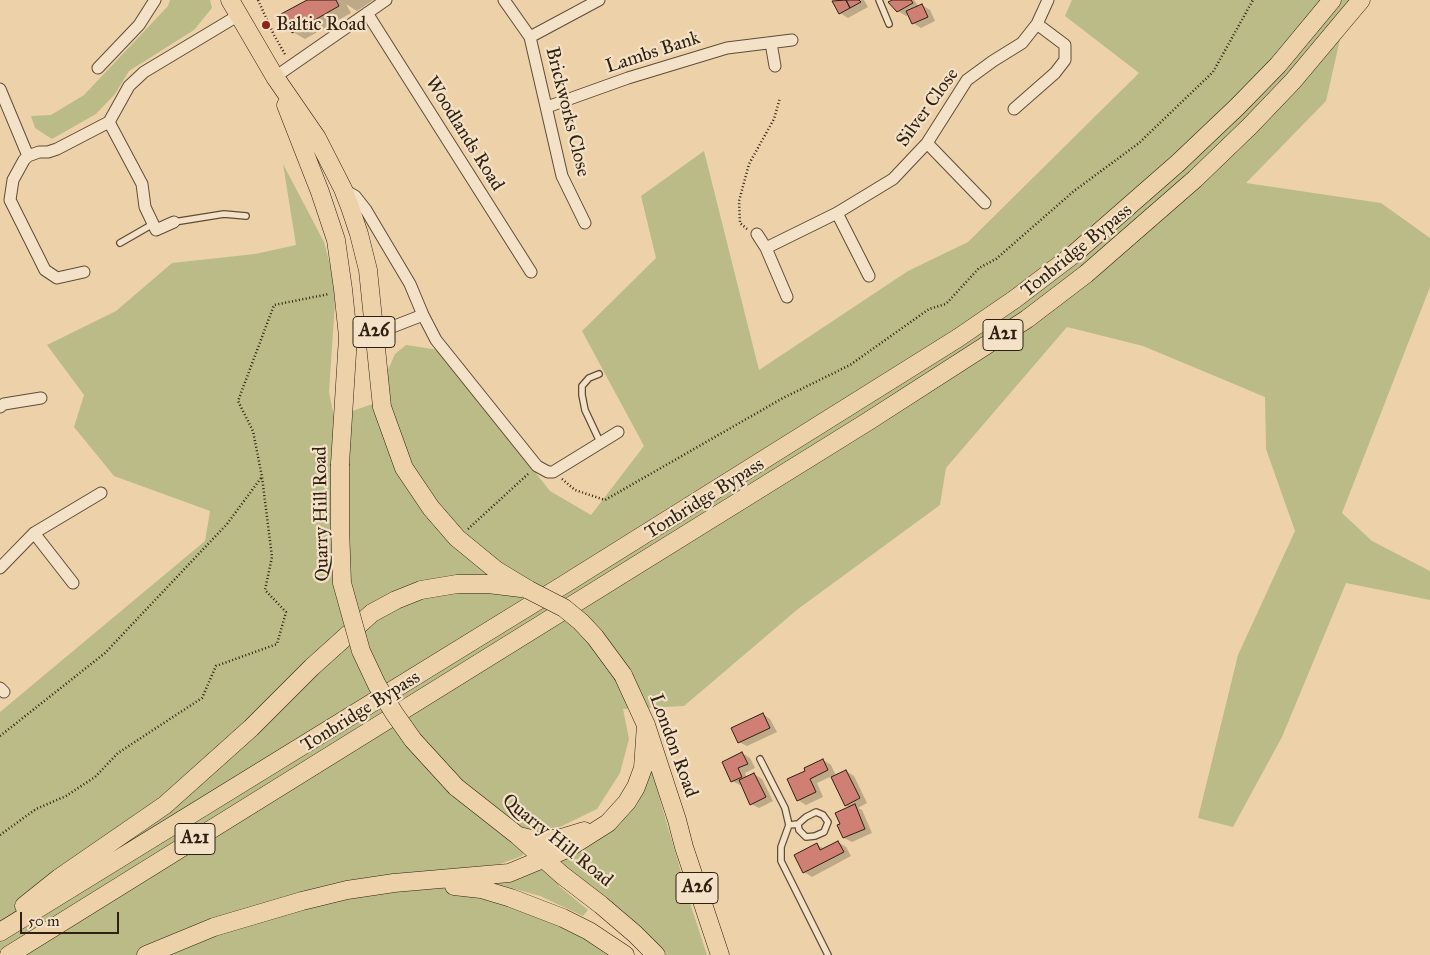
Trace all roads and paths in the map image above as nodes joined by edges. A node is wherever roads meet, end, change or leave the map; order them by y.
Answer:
1 (155, 0) edge
2 (258, 0) edge
3 (386, 0) edge
4 (504, 0) edge
5 (598, 0) edge
6 (879, 0) edge
7 (1048, 0) edge
8 (1253, 0) edge
9 (1332, 0) edge
10 (1361, 0) edge
11 (235, 8) edge
12 (367, 13) junction
13 (889, 24) dead end
14 (1037, 24) junction
15 (530, 37) junction
16 (792, 40) dead end
17 (771, 43) junction
18 (292, 66) junction
19 (775, 66) dead end
20 (98, 68) dead end
21 (275, 77) junction
22 (0, 88) edge
23 (780, 98) dead end
24 (547, 107) junction
25 (1014, 109) dead end
26 (109, 122) junction
27 (927, 142) junction
28 (28, 156) junction
29 (343, 189) junction
30 (985, 203) dead end
31 (837, 213) junction
32 (246, 216) dead end
33 (174, 222) joint
34 (585, 223) dead end
35 (153, 224) junction
36 (757, 234) joint
37 (120, 243) dead end
38 (766, 248) junction
39 (84, 272) dead end
40 (531, 272) dead end
41 (869, 276) dead end
42 (344, 291) junction
43 (787, 297) dead end
44 (423, 315) junction
45 (374, 334) junction
46 (348, 337) junction
47 (600, 374) dead end
48 (41, 398) dead end
49 (0, 407) edge
50 (618, 432) dead end
51 (601, 444) junction
52 (537, 466) junction
53 (553, 472) junction
54 (262, 477) junction
55 (101, 493) dead end
56 (34, 533) junction
57 (457, 538) junction
58 (0, 568) edge
59 (492, 577) junction
60 (73, 583) dead end
61 (646, 726) junction
62 (0, 736) edge
63 (760, 759) dead end
64 (608, 823) junction
65 (798, 824) junction
66 (789, 825) junction
67 (517, 835) junction
68 (0, 836) edge
69 (544, 859) junction
70 (421, 882) junction
71 (0, 924) edge
72 (0, 932) edge
73 (9, 955) edge
74 (146, 955) edge
75 (625, 955) edge
76 (656, 955) edge
77 (720, 955) edge
78 (828, 955) edge

1 - 20 street
2 - 18 path
3 - 12 street
4 - 15 street
5 - 15 street
6 - 13 lane
7 - 14 street, Silver Close
8 - 53 path
9 - 72 highway, Tonbridge Bypass / A21
10 - 73 highway, Tonbridge Bypass / A21
11 - 21 highway, Quarry Hill Road / A26
11 - 26 street
12 - 18 street
12 - 40 street, Woodlands Road
14 - 25 street
14 - 27 street, Silver Close
15 - 24 street, Brickworks Close
16 - 17 street, Lambs Bank
17 - 19 street
17 - 24 street, Lambs Bank
18 - 21 street
21 - 29 highway, Quarry Hill Road / A26
21 - 42 highway, Quarry Hill Road / A26
22 - 28 street
23 - 36 path
24 - 34 street, Brickworks Close
26 - 28 street
26 - 35 street
27 - 30 street
27 - 31 street, Silver Close
28 - 39 street
29 - 44 street, Quarry Hill Road
29 - 45 highway, Quarry Hill Road / A26
31 - 38 street, Silver Close
31 - 41 street
32 - 33 lane
33 - 35 street
35 - 37 lane
36 - 38 street
38 - 43 street
42 - 46 highway, Quarry Hill Road / A26
42 - 54 path
44 - 45 street
44 - 52 street, Quarry Hill Road
45 - 46 street
45 - 57 highway, Quarry Hill Road / A26
46 - 67 highway, Quarry Hill Road / A26, bridge
47 - 51 lane
48 - 49 street
50 - 51 street
51 - 53 street
52 - 53 street
52 - 57 path
54 - 62 path
54 - 68 path
55 - 56 street
56 - 58 street
56 - 60 street
57 - 59 highway, Quarry Hill Road / A26
59 - 61 highway, London Road / A26, bridge
59 - 71 highway, London Road
61 - 64 highway, A26
61 - 77 highway, London Road / A26
63 - 66 lane
64 - 67 highway, A26
64 - 69 highway
65 - 65 lane
65 - 66 lane
66 - 78 lane
67 - 69 highway, Quarry Hill Road / A26
69 - 70 highway
69 - 76 highway, Quarry Hill Road / A26
70 - 74 highway
70 - 75 highway

